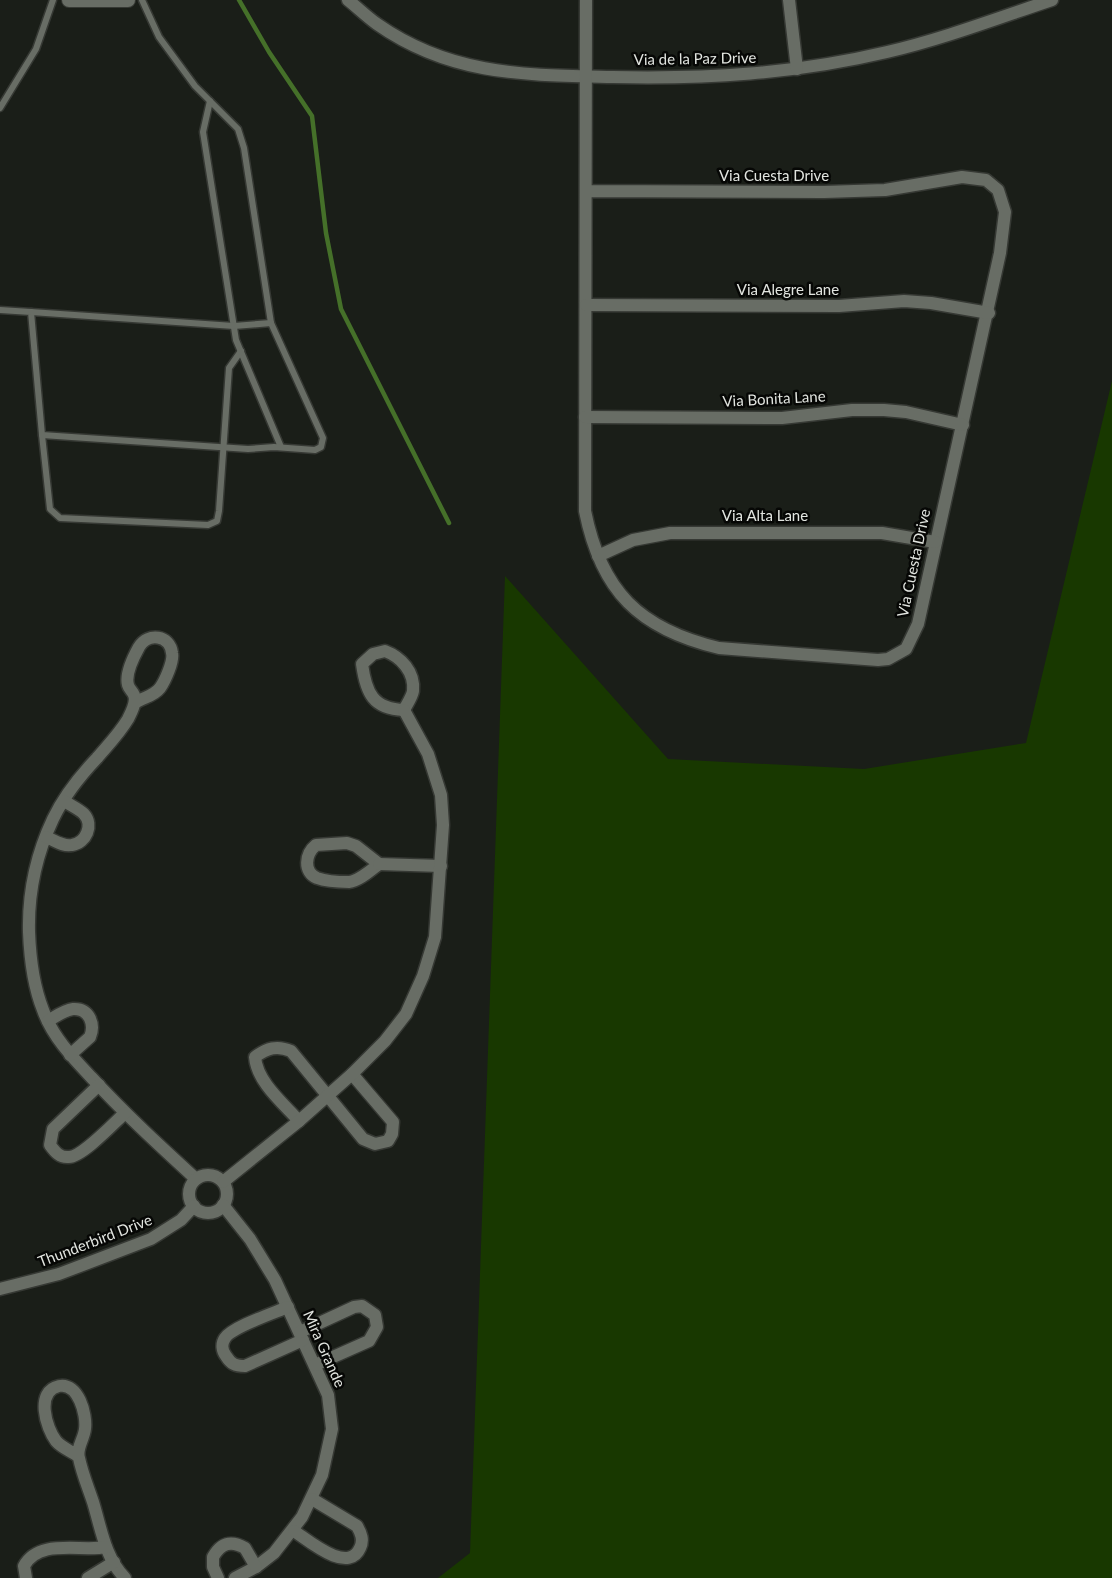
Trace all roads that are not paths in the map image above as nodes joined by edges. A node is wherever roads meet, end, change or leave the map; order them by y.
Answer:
1 (53, 0) edge
2 (69, 0) edge
3 (128, 0) edge
4 (142, 0) edge
5 (586, 0) edge
6 (789, 0) edge
7 (1052, 0) edge
8 (110, 1) edge
9 (351, 1) edge
10 (797, 69) junction
11 (587, 76) junction
12 (210, 101) junction
13 (0, 108) edge
14 (586, 191) junction
15 (586, 305) junction
16 (0, 310) edge
17 (31, 312) junction
18 (989, 313) junction
19 (271, 323) junction
20 (234, 326) junction
21 (241, 351) junction
22 (585, 417) junction
23 (963, 425) junction
24 (42, 435) junction
25 (223, 447) junction
26 (280, 447) junction
27 (935, 542) junction
28 (598, 556) junction
29 (135, 703) junction
30 (404, 710) junction
31 (64, 801) junction
32 (46, 837) junction
33 (379, 864) junction
34 (441, 866) junction
35 (48, 1021) junction
36 (70, 1055) junction
37 (352, 1074) junction
38 (99, 1085) junction
39 (327, 1096) junction
40 (125, 1113) junction
41 (299, 1122) junction
42 (196, 1179) junction
43 (223, 1182) junction
44 (223, 1205) junction
45 (194, 1206) junction
46 (0, 1289) edge
47 (288, 1307) junction
48 (301, 1336) junction
49 (315, 1365) junction
50 (78, 1456) junction
51 (312, 1499) junction
52 (294, 1531) junction
53 (106, 1547) junction
54 (114, 1562) junction
55 (256, 1567) junction
56 (26, 1578) edge
57 (88, 1578) edge
58 (126, 1578) edge
59 (218, 1578) edge
60 (235, 1578) edge

1 - 13 lane
2 - 8 street
3 - 8 street
4 - 12 lane
5 - 11 street, Via Cuesta Drive
6 - 10 street
7 - 10 street, Via de la Paz Drive
9 - 11 street, Via de la Paz Drive
10 - 11 street, Via de la Paz Drive
11 - 14 street, Via Cuesta Drive
12 - 19 lane
12 - 20 lane
14 - 15 street, Via Cuesta Drive
14 - 18 street, Via Cuesta Drive
15 - 18 street, Via Alegre Lane
15 - 22 street, Via Cuesta Drive
16 - 17 lane
17 - 20 lane
17 - 24 lane
18 - 23 street, Via Cuesta Drive
19 - 20 lane
19 - 26 lane
20 - 21 lane
21 - 25 lane
21 - 26 lane
22 - 23 street, Via Bonita Lane
22 - 28 street, Via Cuesta Drive
23 - 27 street, Via Cuesta Drive
24 - 25 lane
24 - 25 lane
25 - 26 lane
27 - 28 street, Via Alta Lane
27 - 28 street, Via Cuesta Drive
29 - 29 street
29 - 31 street
30 - 30 street
30 - 34 street
31 - 32 street
31 - 32 street
32 - 35 street
33 - 33 street
33 - 34 street
34 - 37 street
35 - 36 street
35 - 36 street
36 - 38 street
37 - 39 street
37 - 39 street
38 - 40 street
38 - 40 street
39 - 41 street
39 - 41 street
40 - 42 street
41 - 43 street
42 - 43 street
42 - 45 street
43 - 44 street
44 - 45 street
44 - 47 street, Mira Grande
45 - 46 street, Thunderbird Drive
47 - 48 street, Mira Grande
47 - 48 street
48 - 49 street, Mira Grande
48 - 49 street
49 - 51 street, Mira Grande
50 - 50 street
50 - 53 street
51 - 52 street, Mira Grande
51 - 52 street
52 - 55 street, Mira Grande
53 - 54 street
53 - 56 street
54 - 57 street
54 - 58 street
55 - 59 street
55 - 60 street, Mira Grande

